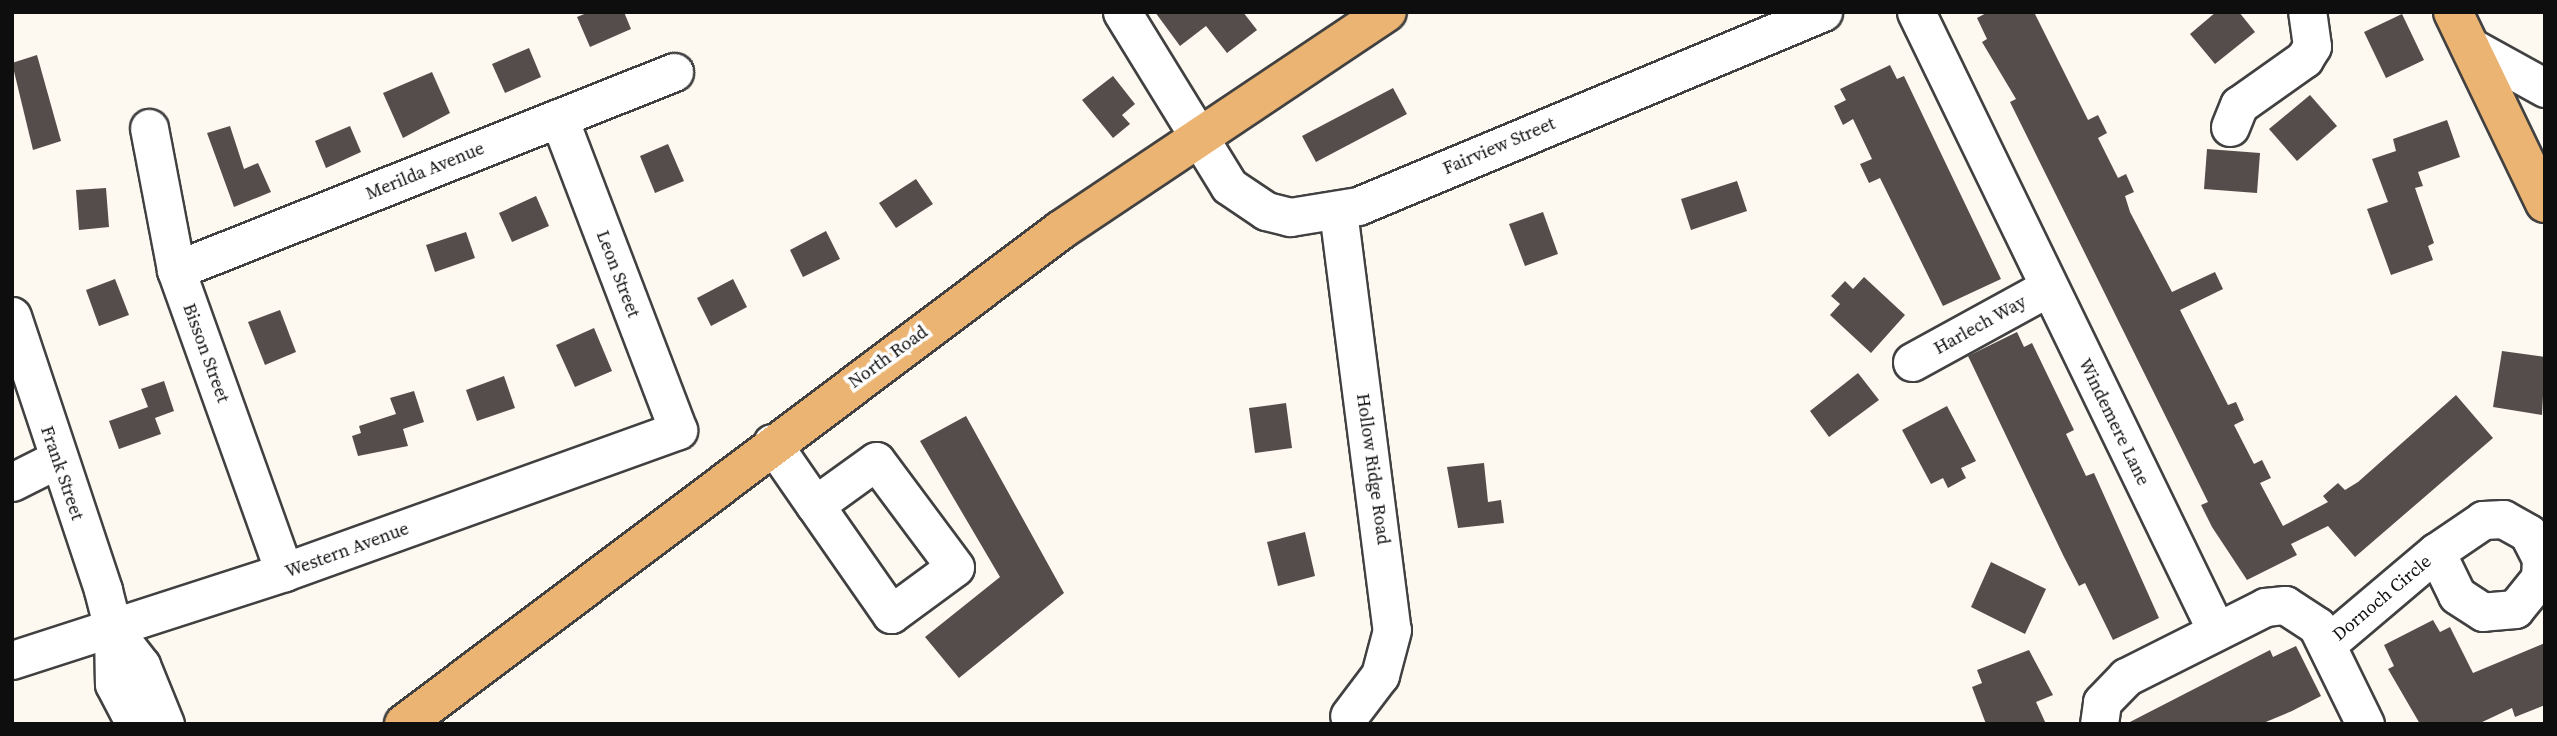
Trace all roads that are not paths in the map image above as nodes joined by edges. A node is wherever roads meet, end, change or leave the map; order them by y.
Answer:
1 (1122, 12) edge
2 (1387, 12) edge
3 (1823, 12) edge
4 (1916, 12) edge
5 (2307, 12) edge
6 (2461, 29) edge
7 (674, 72) dead end
8 (2545, 88) edge
9 (559, 118) junction
10 (2230, 127) dead end
11 (149, 128) dead end
12 (1199, 136) junction
13 (2545, 203) edge
14 (1338, 211) junction
15 (177, 270) junction
16 (2049, 287) junction
17 (12, 316) edge
18 (1912, 362) dead end
19 (678, 430) joint
20 (772, 443) junction
21 (56, 460) junction
22 (12, 482) edge
23 (815, 505) dead end
24 (2436, 552) dead end
25 (284, 572) junction
26 (113, 629) junction
27 (2216, 630) junction
28 (2327, 645) junction
29 (12, 660) edge
30 (1349, 716) dead end
31 (135, 724) edge
32 (165, 724) edge
33 (404, 724) edge
34 (2099, 724) edge
35 (2365, 724) edge

1 - 12 street, Fairview Street
2 - 12 main road, North Road
3 - 14 street, Fairview Street
4 - 16 street, Windemere Lane
5 - 10 street
6 - 8 street
6 - 13 main road
7 - 9 street, Merilda Avenue
9 - 15 street, Merilda Avenue
9 - 19 street, Leon Street
11 - 15 street, Bisson Street
12 - 14 street, Fairview Street
12 - 20 main road, North Road
14 - 30 street, Hollow Ridge Road
15 - 25 street, Bisson Street
16 - 18 street, Harlech Way
16 - 27 street, Windemere Lane
17 - 21 street, Frank Street
19 - 25 street, Western Avenue
20 - 23 street
20 - 33 main road, North Road
21 - 22 street
21 - 26 street, Frank Street
24 - 28 street, Dornoch Circle
25 - 26 street, Western Avenue
26 - 29 street, Western Avenue
26 - 31 street, Frank Street
26 - 32 street, Frank Street
27 - 28 street
27 - 34 street
28 - 35 street

